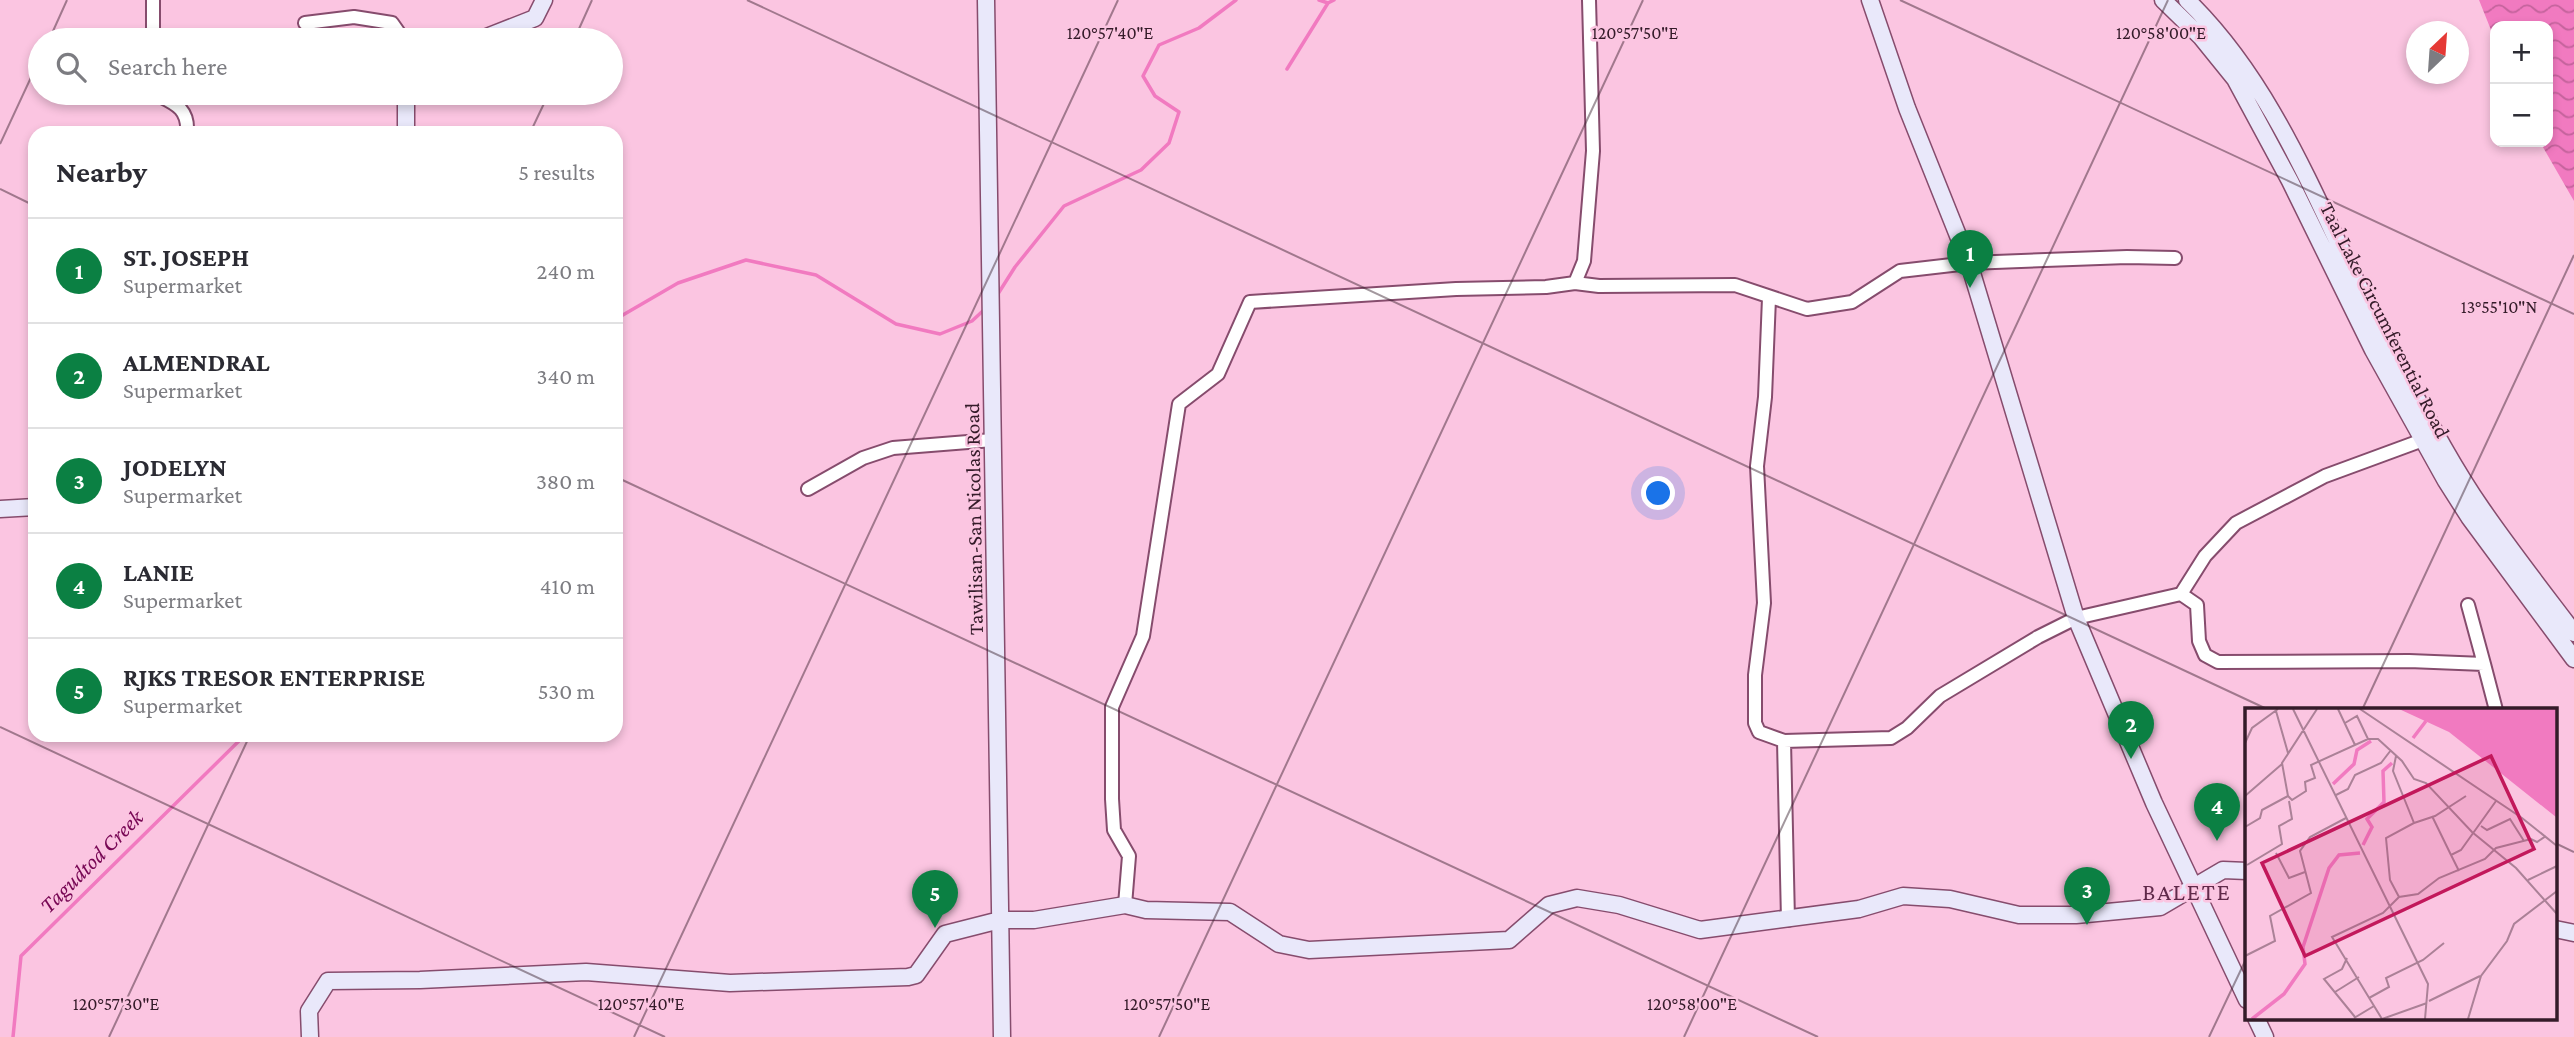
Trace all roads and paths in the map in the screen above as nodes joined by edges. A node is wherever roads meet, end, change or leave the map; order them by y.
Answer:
1 (153, 0) edge
2 (544, 0) edge
3 (986, 0) edge
4 (1589, 0) edge
5 (1870, 0) edge
6 (2163, 0) edge
7 (2187, 0) edge
8 (305, 23) dead end
9 (153, 28) edge
10 (396, 28) edge
11 (510, 28) edge
12 (180, 105) edge
13 (406, 105) edge
14 (188, 126) edge
15 (406, 126) edge
16 (2175, 258) dead end
17 (1969, 263) junction
18 (1575, 283) junction
19 (1769, 298) junction
20 (2431, 438) junction
21 (993, 440) junction
22 (808, 489) dead end
23 (28, 507) edge
24 (0, 509) edge
25 (2181, 594) junction
26 (2468, 605) dead end
27 (2552, 617) junction
28 (2076, 618) junction
29 (2574, 633) edge
30 (2574, 659) edge
31 (2484, 664) junction
32 (2495, 708) edge
33 (1784, 741) junction
34 (2245, 871) edge
35 (2193, 889) junction
36 (1125, 905) junction
37 (1000, 920) junction
38 (1788, 920) junction
39 (2556, 929) edge
40 (2574, 933) edge
41 (2245, 996) edge
42 (2257, 1020) edge
43 (310, 1037) edge
44 (1002, 1037) edge
45 (2265, 1037) edge

1 - 9 street
2 - 11 street
3 - 21 street, Tawilisan-San Nicolas Road
4 - 18 street
5 - 17 street
6 - 20 street, Taal Lake Circumferential Road
7 - 20 street, Taal Lake Circumferential Road
8 - 10 street
12 - 14 street
13 - 15 street
16 - 17 street
17 - 19 street
17 - 28 street
18 - 19 street
18 - 36 street
19 - 33 street
20 - 25 street
20 - 27 street, Taal Lake Circumferential Road
21 - 22 street
21 - 37 street, Tawilisan-San Nicolas Road
23 - 24 street
25 - 28 street
25 - 31 street
26 - 31 street
27 - 29 street, Taal Lake Circumferential Road
27 - 30 street, Taal Lake Circumferential Road
28 - 33 street
28 - 35 street
31 - 32 street
33 - 38 street
34 - 35 street
35 - 38 street
35 - 41 street
36 - 37 street
36 - 38 street
37 - 43 street
37 - 44 street, Tawilisan-San Nicolas Road
39 - 40 street
42 - 45 street

